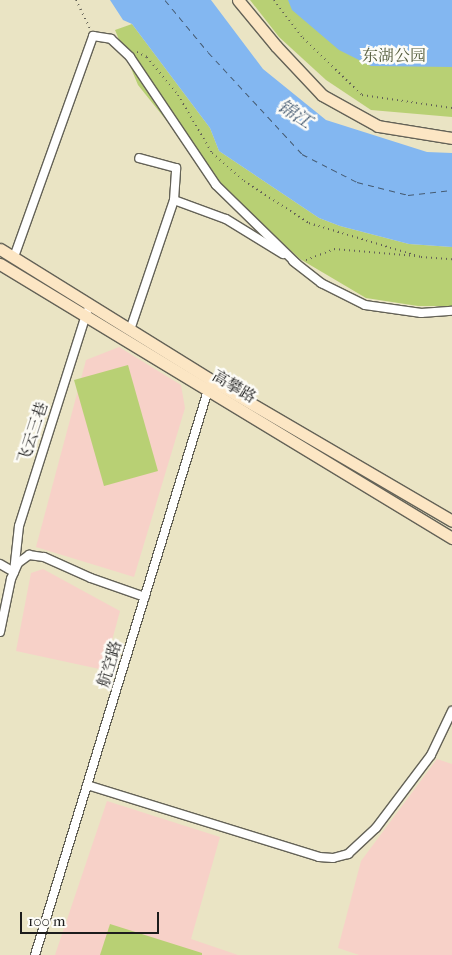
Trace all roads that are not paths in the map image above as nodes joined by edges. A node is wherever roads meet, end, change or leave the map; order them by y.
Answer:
1 (238, 0) edge
2 (452, 138) edge
3 (138, 158) dead end
4 (174, 200) junction
5 (0, 249) edge
6 (14, 257) junction
7 (0, 264) edge
8 (297, 264) junction
9 (88, 311) junction
10 (452, 311) edge
11 (130, 330) junction
12 (210, 385) junction
13 (452, 521) edge
14 (452, 538) edge
15 (0, 564) edge
16 (14, 572) junction
17 (144, 597) junction
18 (0, 632) edge
19 (452, 711) edge
20 (87, 786) junction
21 (35, 955) edge

1 - 2 main road
3 - 4 street
4 - 8 street
4 - 11 street
5 - 6 main road, 高攀路
6 - 8 street
6 - 9 main road, 高攀路
7 - 9 main road, 高攀路
8 - 10 street
9 - 11 main road, 高攀路
9 - 12 main road, 高攀路
9 - 16 street, 飞云三巷
11 - 12 main road, 高攀路
12 - 13 main road, 高攀路
12 - 14 main road, 高攀路
12 - 17 street, 航空路
15 - 16 street
16 - 17 street
16 - 18 street, 飞云三巷
17 - 20 street, 航空路
19 - 20 street
20 - 21 street, 航空路

